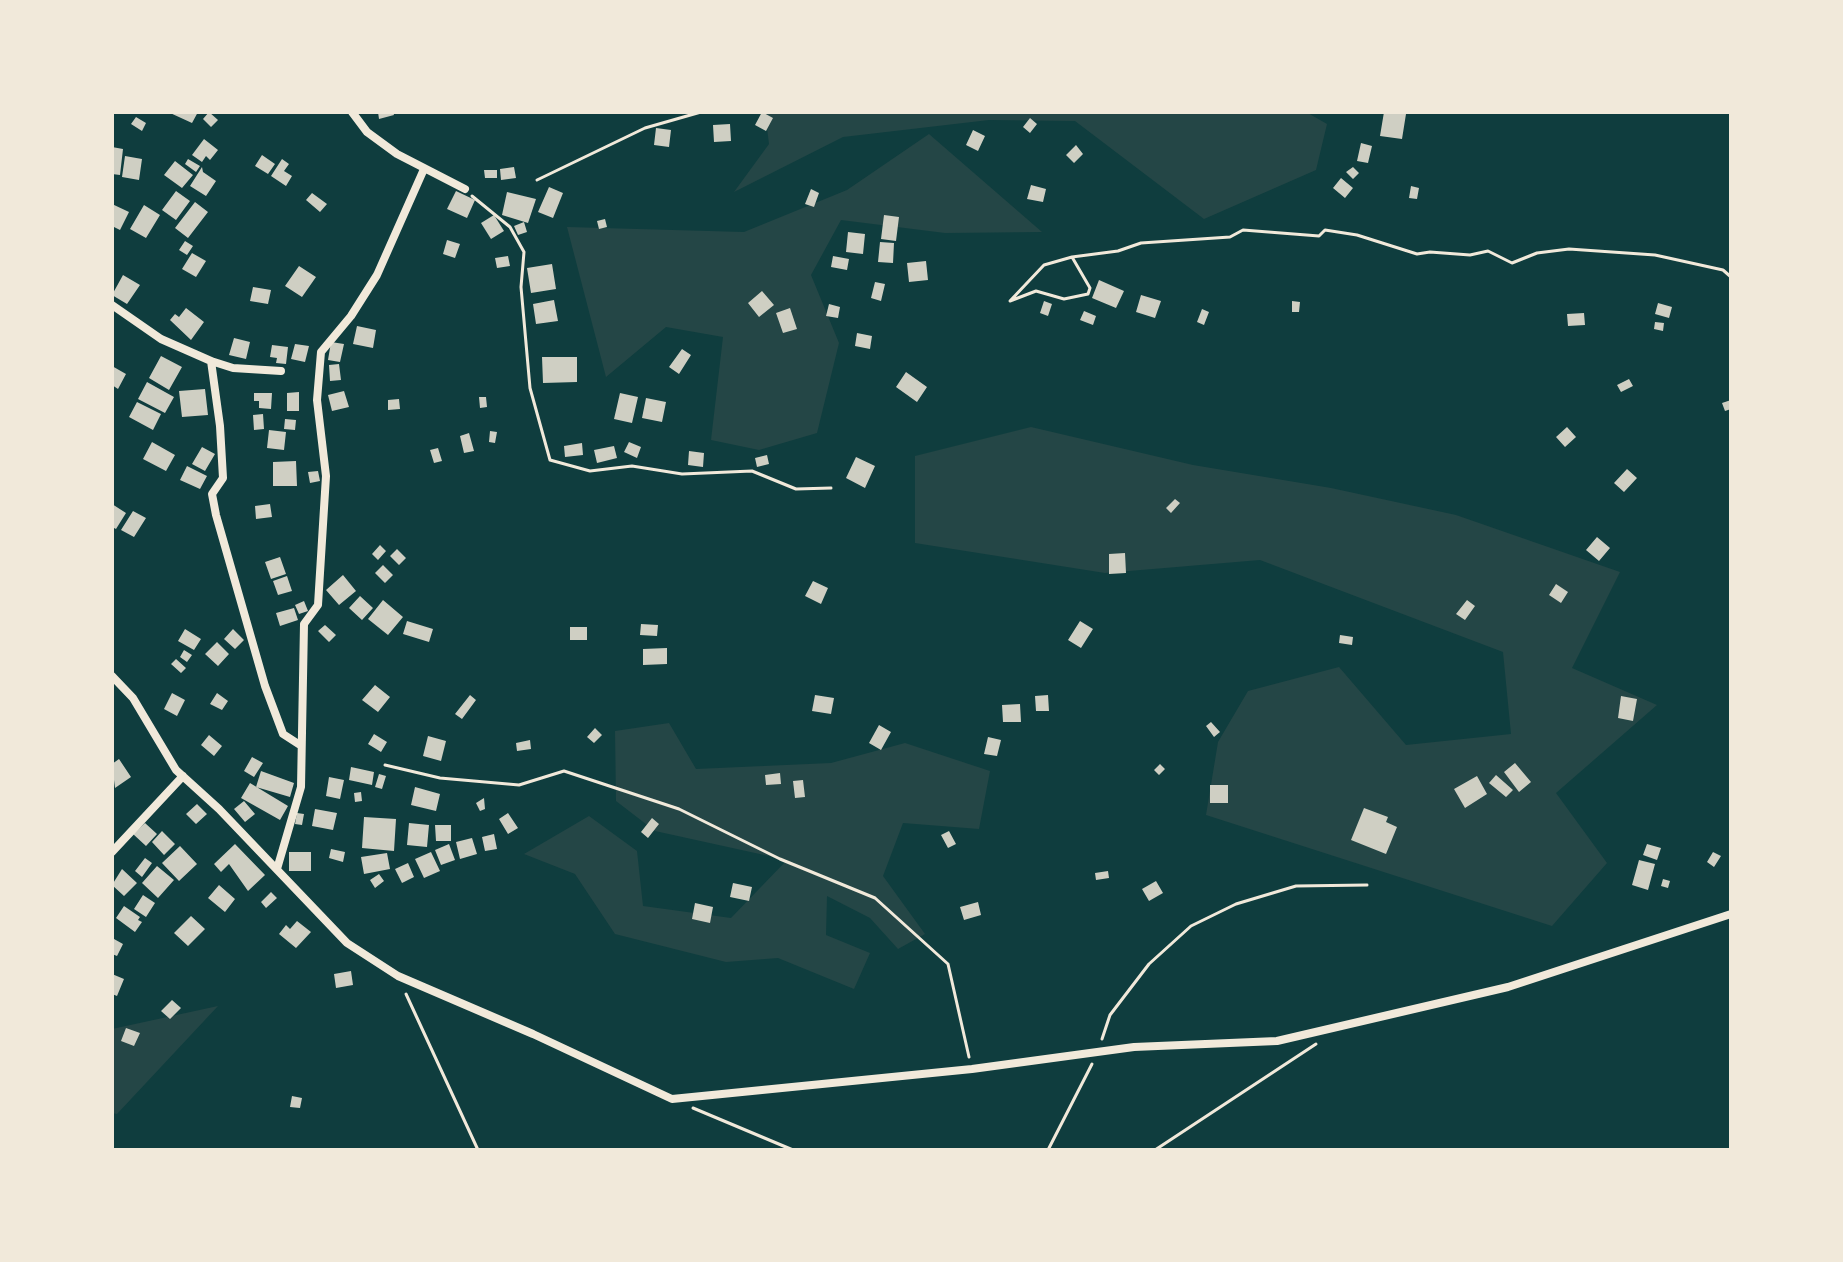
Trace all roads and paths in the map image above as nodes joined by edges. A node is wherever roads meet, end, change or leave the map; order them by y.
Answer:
1 (352, 112) edge
2 (701, 112) edge
3 (424, 169) junction
4 (537, 180) dead end
5 (465, 189) joint
6 (1072, 257) junction
7 (1731, 277) edge
8 (112, 305) edge
9 (211, 361) junction
10 (281, 371) dead end
11 (831, 488) dead end
12 (112, 676) edge
13 (300, 745) junction
14 (385, 765) dead end
15 (183, 776) junction
16 (112, 852) edge
17 (277, 869) junction
18 (1367, 885) dead end
19 (1731, 914) edge
20 (398, 976) junction
21 (1319, 1042) dead end
22 (1098, 1052) junction
23 (972, 1069) junction
24 (672, 1099) junction
25 (478, 1150) edge
26 (793, 1150) edge
27 (1048, 1150) edge
28 (1155, 1150) edge

1 - 3 street
2 - 4 path
3 - 5 street
3 - 13 street
5 - 11 path
6 - 6 path
6 - 7 path
8 - 9 street
9 - 10 street
9 - 13 street
12 - 15 street
13 - 17 street
14 - 23 path
15 - 16 street
15 - 17 street
17 - 20 street
18 - 22 path
19 - 22 street
20 - 24 street
20 - 25 path
21 - 28 path
22 - 23 street
22 - 27 path
23 - 24 street
24 - 26 path

